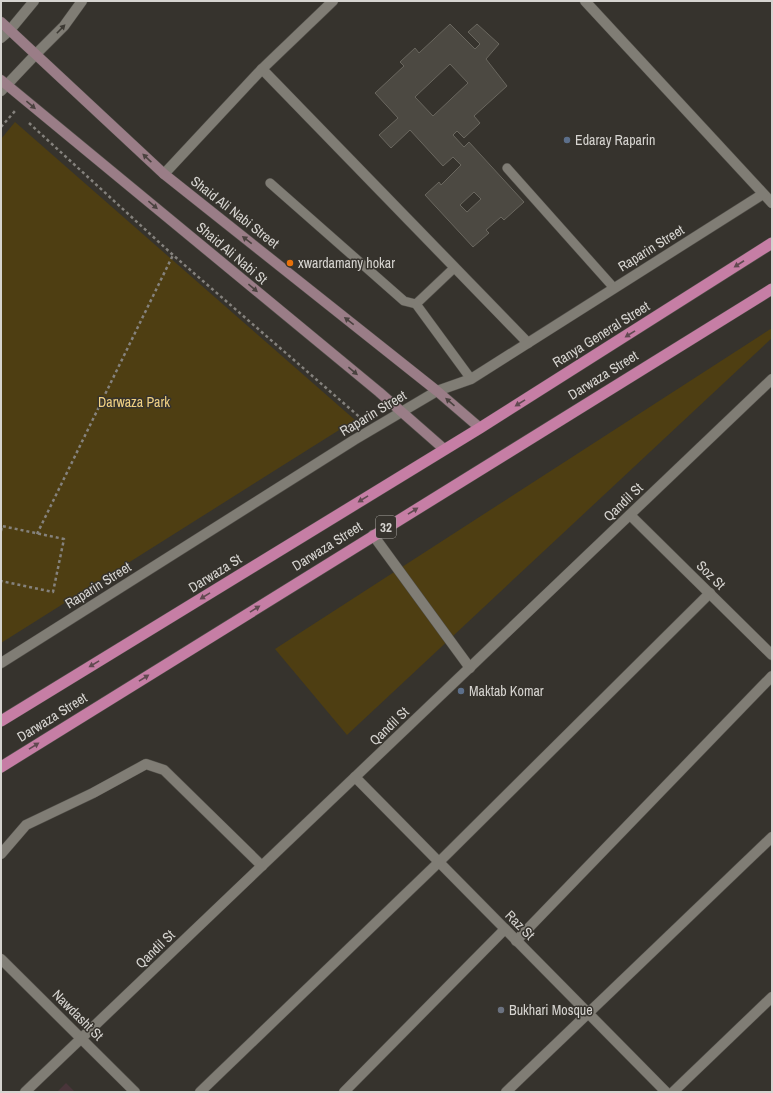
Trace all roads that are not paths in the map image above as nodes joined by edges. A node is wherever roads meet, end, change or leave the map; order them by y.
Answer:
1 (34, 1) edge
2 (82, 1) edge
3 (333, 1) edge
4 (587, 2) edge
5 (1, 22) edge
6 (10, 30) junction
7 (1, 38) edge
8 (36, 54) junction
9 (262, 69) junction
10 (3, 85) edge
11 (507, 168) dead end
12 (164, 174) junction
13 (270, 183) dead end
14 (763, 194) junction
15 (772, 203) edge
16 (772, 243) edge
17 (454, 268) junction
18 (614, 288) junction
19 (771, 290) edge
20 (416, 304) junction
21 (528, 343) junction
22 (471, 379) junction
23 (772, 379) edge
24 (437, 391) junction
25 (402, 411) junction
26 (480, 428) junction
27 (444, 449) junction
28 (630, 515) junction
29 (373, 535) junction
30 (710, 593) junction
31 (772, 655) edge
32 (1, 663) edge
33 (470, 668) junction
34 (772, 676) edge
35 (1, 721) edge
36 (1, 767) edge
37 (355, 777) junction
38 (772, 837) edge
39 (1, 854) edge
40 (438, 862) junction
41 (262, 866) junction
42 (504, 929) junction
43 (516, 941) junction
44 (1, 959) edge
45 (772, 997) edge
46 (588, 1013) junction
47 (81, 1038) junction
48 (25, 1092) edge
49 (135, 1092) edge
50 (200, 1092) edge
51 (344, 1092) edge
52 (506, 1092) edge
53 (666, 1092) edge
54 (673, 1092) edge

1 - 6 street
8 -> 2 street
3 - 9 street
4 - 14 street
5 - 6 main road, Shaid Ali Nabi Street
6 - 7 street
6 - 8 main road, Shaid Ali Nabi Street
8 - 10 street
12 -> 8 main road, Shaid Ali Nabi Street
9 - 12 street
9 - 17 street
10 -> 25 main road, Shaid Ali Nabi St
11 - 18 lane
24 -> 12 main road, Shaid Ali Nabi Street
13 - 20 lane
14 - 15 street
14 - 18 street, Raparin Street
16 -> 26 highway, Ranya General Street
17 - 20 lane
17 - 21 street
18 - 21 street, Raparin Street
29 -> 19 highway, Darwaza Street / 32
20 - 22 lane
21 - 22 street, Raparin Street
22 - 24 street, Raparin Street
23 - 28 street, Qandil St
24 - 25 street, Raparin Street
26 -> 24 main road, Shaid Ali Nabi Street
25 - 27 main road, Shaid Ali Nabi St
25 - 32 street, Raparin Street
26 - 27 highway, Ranya General Street
27 -> 35 highway, Darwaza St
28 - 30 street, Soz St
28 - 33 street, Qandil St
29 - 33 street
36 -> 29 highway, Darwaza Street / 32
30 - 31 street, Soz St
30 - 40 street
33 - 37 street, Qandil St
34 - 43 street
37 - 40 street, Raz St
37 - 41 street, Qandil St
38 - 46 street
39 - 41 street
40 - 42 street, Raz St
40 - 50 street
41 - 47 street, Qandil St
42 - 43 street, Raz St
42 - 51 street
43 - 46 street, Raz St
44 - 47 street, Nawdasht St
45 - 54 street
46 - 52 street
46 - 53 street, Raz St
47 - 48 street, Qandil St
47 - 49 street, Nawdasht St

